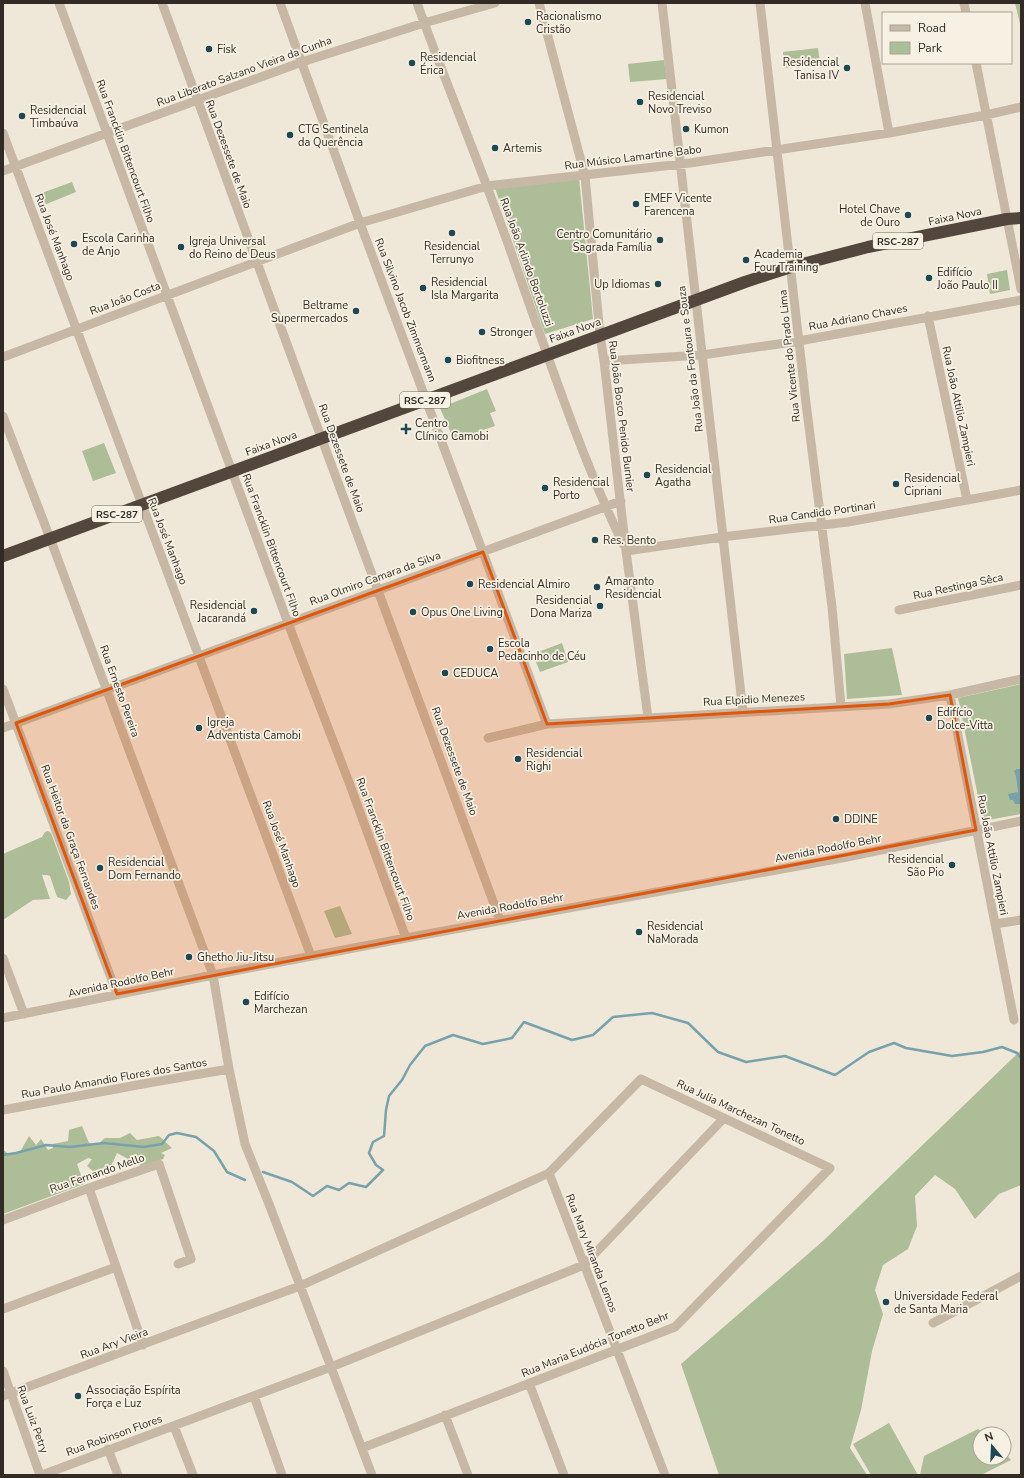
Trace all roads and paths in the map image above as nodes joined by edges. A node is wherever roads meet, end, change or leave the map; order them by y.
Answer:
1 (59, 3) edge
2 (162, 3) edge
3 (280, 3) edge
4 (417, 3) edge
5 (495, 3) edge
6 (539, 3) edge
7 (662, 3) edge
8 (760, 3) edge
9 (865, 3) edge
10 (424, 23) junction
11 (302, 62) junction
12 (976, 64) edge
13 (197, 100) junction
14 (1021, 107) edge
15 (986, 115) junction
16 (3, 133) edge
17 (107, 133) junction
18 (889, 133) junction
19 (777, 150) junction
20 (681, 164) junction
21 (15, 167) junction
22 (3, 171) edge
23 (586, 176) junction
24 (487, 186) junction
25 (1021, 212) edge
26 (1021, 218) edge
27 (1007, 219) junction
28 (360, 223) junction
29 (1021, 223) edge
30 (256, 262) junction
31 (791, 267) junction
32 (1021, 289) edge
33 (166, 296) junction
34 (695, 299) junction
35 (1021, 300) edge
36 (928, 316) junction
37 (77, 329) junction
38 (600, 335) junction
39 (800, 341) junction
40 (548, 354) junction
41 (702, 355) junction
42 (3, 356) edge
43 (604, 361) junction
44 (426, 399) junction
45 (3, 416) edge
46 (322, 438) junction
47 (232, 472) junction
48 (1021, 490) edge
49 (967, 500) junction
50 (621, 501) junction
51 (141, 505) junction
52 (605, 507) junction
53 (821, 526) junction
54 (722, 537) junction
55 (50, 538) junction
56 (626, 551) junction
57 (483, 552) junction
58 (3, 556) edge
59 (1021, 585) edge
60 (378, 590) junction
61 (899, 610) dead end
62 (288, 623) junction
63 (199, 656) junction
64 (1021, 679) edge
65 (3, 689) edge
66 (107, 690) junction
67 (950, 695) junction
68 (841, 706) junction
69 (742, 712) junction
70 (648, 718) junction
71 (16, 723) junction
72 (547, 724) junction
73 (3, 728) edge
74 (488, 738) dead end
75 (1021, 822) edge
76 (976, 830) junction
77 (500, 920) junction
78 (1021, 920) edge
79 (995, 924) junction
80 (406, 938) junction
81 (311, 956) junction
82 (3, 958) edge
83 (213, 975) junction
84 (117, 994) junction
85 (24, 1014) junction
86 (3, 1018) edge
87 (1014, 1020) dead end
88 (229, 1070) junction
89 (3, 1110) edge
90 (724, 1118) junction
91 (830, 1168) joint
92 (549, 1173) junction
93 (89, 1188) junction
94 (3, 1220) edge
95 (178, 1264) dead end
96 (584, 1265) junction
97 (116, 1267) junction
98 (1021, 1276) edge
99 (300, 1286) junction
100 (3, 1309) edge
101 (933, 1323) dead end
102 (143, 1345) junction
103 (616, 1350) junction
104 (331, 1367) junction
105 (3, 1371) edge
106 (529, 1383) junction
107 (7, 1394) edge
108 (258, 1394) junction
109 (445, 1415) junction
110 (174, 1426) junction
111 (362, 1448) junction
112 (108, 1450) junction
113 (41, 1475) edge
114 (118, 1475) edge
115 (193, 1475) edge
116 (282, 1475) edge
117 (372, 1475) edge
118 (468, 1475) edge
119 (564, 1475) edge
120 (665, 1475) edge

1 - 17 street, Rua Francklin Bittencourt Filho
2 - 13 street, Rua Dezessete de Maio
3 - 11 street, Rua Silvino Jacob Zimmermann
4 - 10 street, Rua João Arlindo Bortoluzzi
5 - 10 street, Rua Liberato Salzano Vieira da Cunha
6 - 23 street, Rua João Bosco Penido Burnier
7 - 20 street, Rua João da Fontoura e Souza
8 - 19 street, Rua Vicente do Prado Lima
9 - 18 street
10 - 11 street, Rua Liberato Salzano Vieira da Cunha
10 - 24 street, Rua João Arlindo Bortoluzzi
11 - 13 street, Rua Liberato Salzano Vieira da Cunha
11 - 28 street, Rua Silvino Jacob Zimmermann
12 - 15 street
13 - 17 street, Rua Liberato Salzano Vieira da Cunha
13 - 30 street, Rua Dezessete de Maio
14 - 15 street, Rua Músico Lamartine Babo
15 - 18 street, Rua Músico Lamartine Babo
15 - 27 street
16 - 21 street, Rua José Manhago
17 - 21 street, Rua Liberato Salzano Vieira da Cunha
17 - 33 street, Rua Francklin Bittencourt Filho
18 - 19 street, Rua Músico Lamartine Babo
19 - 20 street, Rua Músico Lamartine Babo
19 - 31 street, Rua Vicente do Prado Lima
20 - 23 street, Rua Músico Lamartine Babo
20 - 34 street, Rua João da Fontoura e Souza
21 - 22 street, Rua Liberato Salzano Vieira da Cunha
21 - 37 street, Rua José Manhago
23 - 24 street, Rua Músico Lamartine Babo
23 - 38 street, Rua João Bosco Penido Burnier
24 - 28 street, Rua Músico Lamartine Babo
24 - 40 street, Rua João Arlindo Bortoluzzi
25 - 27 highway, Faixa Nova / RSC-287
26 - 27 highway, Faixa Nova / RSC-287
27 - 29 highway
27 - 31 highway, Faixa Nova / RSC-287
27 - 32 street
28 - 30 street, Rua Músico Lamartine Babo
28 - 44 street, Rua Silvino Jacob Zimmermann
30 - 33 street, Rua João Costa
30 - 46 street, Rua Dezessete de Maio
31 - 34 highway, Faixa Nova / RSC-287
31 - 39 street, Rua Vicente do Prado Lima
33 - 37 street, Rua João Costa
33 - 47 street, Rua Francklin Bittencourt Filho
34 - 38 highway, Faixa Nova / RSC-287
34 - 41 street, Rua João da Fontoura e Souza
35 - 36 street, Rua Adriano Chaves
36 - 39 street, Rua Adriano Chaves
36 - 49 street, Rua João Attilio Zampieri
37 - 42 street, Rua João Costa
37 - 51 street, Rua José Manhago
38 - 40 highway, Faixa Nova / RSC-287
38 - 43 street, Rua João Bosco Penido Burnier
39 - 41 street, Rua Adriano Chaves
39 - 53 street, Rua Vicente do Prado Lima
40 - 44 highway, Faixa Nova / RSC-287
40 - 52 street, Rua João Arlindo Bortoluzzi
41 - 43 street, Rua Adriano Chaves
41 - 54 street, Rua João da Fontoura e Souza
43 - 50 street, Rua João Bosco Penido Burnier
44 - 46 highway, Faixa Nova / RSC-287
44 - 57 street, Rua Silvino Jacob Zimmermann
45 - 55 street, Rua Ernesto Pereira
46 - 47 highway, Faixa Nova / RSC-287
46 - 60 street, Rua Dezessete de Maio
47 - 51 highway, Faixa Nova / RSC-287
47 - 62 street, Rua Francklin Bittencourt Filho
48 - 49 street, Rua Candido Portinari
49 - 53 street, Rua Candido Portinari
50 - 52 street, Rua Olmiro Camara da Silva
50 - 56 street, Rua João Bosco Penido Burnier
51 - 55 highway, Faixa Nova / RSC-287
51 - 63 street, Rua José Manhago
52 - 56 street, Rua João Arlindo Bortoluzzi
52 - 57 street, Rua Olmiro Camara da Silva
53 - 54 street, Rua Candido Portinari
53 - 68 street, Rua Vicente do Prado Lima
54 - 56 street, Rua Candido Portinari
54 - 69 street, Rua João da Fontoura e Souza
55 - 58 highway, Faixa Nova / RSC-287
55 - 66 street, Rua Ernesto Pereira
56 - 70 street, Rua João Bosco Penido Burnier
57 - 60 street, Rua Olmiro Camara da Silva
57 - 72 street, Rua Silvino Jacob Zimmermann
59 - 61 street, Rua Restinga Sêca
60 - 62 street, Rua Olmiro Camara da Silva
60 - 77 street, Rua Dezessete de Maio
62 - 63 street, Rua Olmiro Camara da Silva
62 - 80 street, Rua Francklin Bittencourt Filho
63 - 66 street, Rua Olmiro Camara da Silva
63 - 81 street, Rua José Manhago
64 - 67 street, Rua Elpidio Menezes
65 - 71 street, Rua Heitor da Graça Fernandes
66 - 71 street, Rua Olmiro Camara da Silva
66 - 83 street, Rua Ernesto Pereira
67 - 68 street, Rua Elpidio Menezes
67 - 76 street, Rua João Attilio Zampieri
68 - 69 street, Rua Elpidio Menezes
69 - 70 street, Rua Elpidio Menezes
70 - 72 street, Rua Elpidio Menezes
71 - 73 street, Rua Olmiro Camara da Silva
71 - 84 street, Rua Heitor da Graça Fernandes
72 - 74 street, Rua Elpidio Menezes
75 - 76 street, Avenida Rodolfo Behr
76 - 77 street, Avenida Rodolfo Behr
76 - 79 street, Rua João Attilio Zampieri
77 - 80 street, Avenida Rodolfo Behr
78 - 79 street
79 - 87 street, Rua João Attilio Zampieri
80 - 81 street, Avenida Rodolfo Behr
81 - 83 street, Avenida Rodolfo Behr
82 - 85 street
83 - 84 street, Avenida Rodolfo Behr
83 - 88 street, Rua Ernesto Pereira
84 - 85 street, Avenida Rodolfo Behr
85 - 86 street, Avenida Rodolfo Behr
88 - 89 street, Rua Paulo Amandio Flores dos Santos
88 - 99 street, Rua Ernesto Pereira
90 - 91 street, Rua Julia Marchezan Tonetto
90 - 92 street, Rua Julia Marchezan Tonetto
90 - 96 street
91 - 103 street, Rua Maria Eudócia Tonetto Behr
92 - 96 street, Rua Mary Miranda Lemos
92 - 99 street, Rua Ary Vieira
93 - 94 street, Rua Fernando Mello
93 - 95 street, Rua Fernando Mello
93 - 97 street
96 - 103 street, Rua Mary Miranda Lemos
96 - 104 street, Rua Robinson Flores
97 - 100 street
97 - 102 street
98 - 101 street
99 - 102 street, Rua Ary Vieira
99 - 104 street, Rua Ernesto Pereira
102 - 107 street, Rua Ary Vieira
103 - 106 street, Rua Maria Eudócia Tonetto Behr
103 - 120 street, Rua Mary Miranda Lemos
104 - 108 street, Rua Robinson Flores
104 - 111 street, Rua Ernesto Pereira
105 - 107 street, Rua Luiz Petry
106 - 109 street, Rua Maria Eudócia Tonetto Behr
106 - 119 street
107 - 113 street, Rua Luiz Petry
108 - 110 street, Rua Robinson Flores
108 - 116 street
109 - 111 street, Rua Maria Eudócia Tonetto Behr
109 - 118 street
110 - 112 street, Rua Robinson Flores
110 - 115 street
111 - 117 street, Rua Ernesto Pereira
112 - 113 street, Rua Robinson Flores
112 - 114 street

